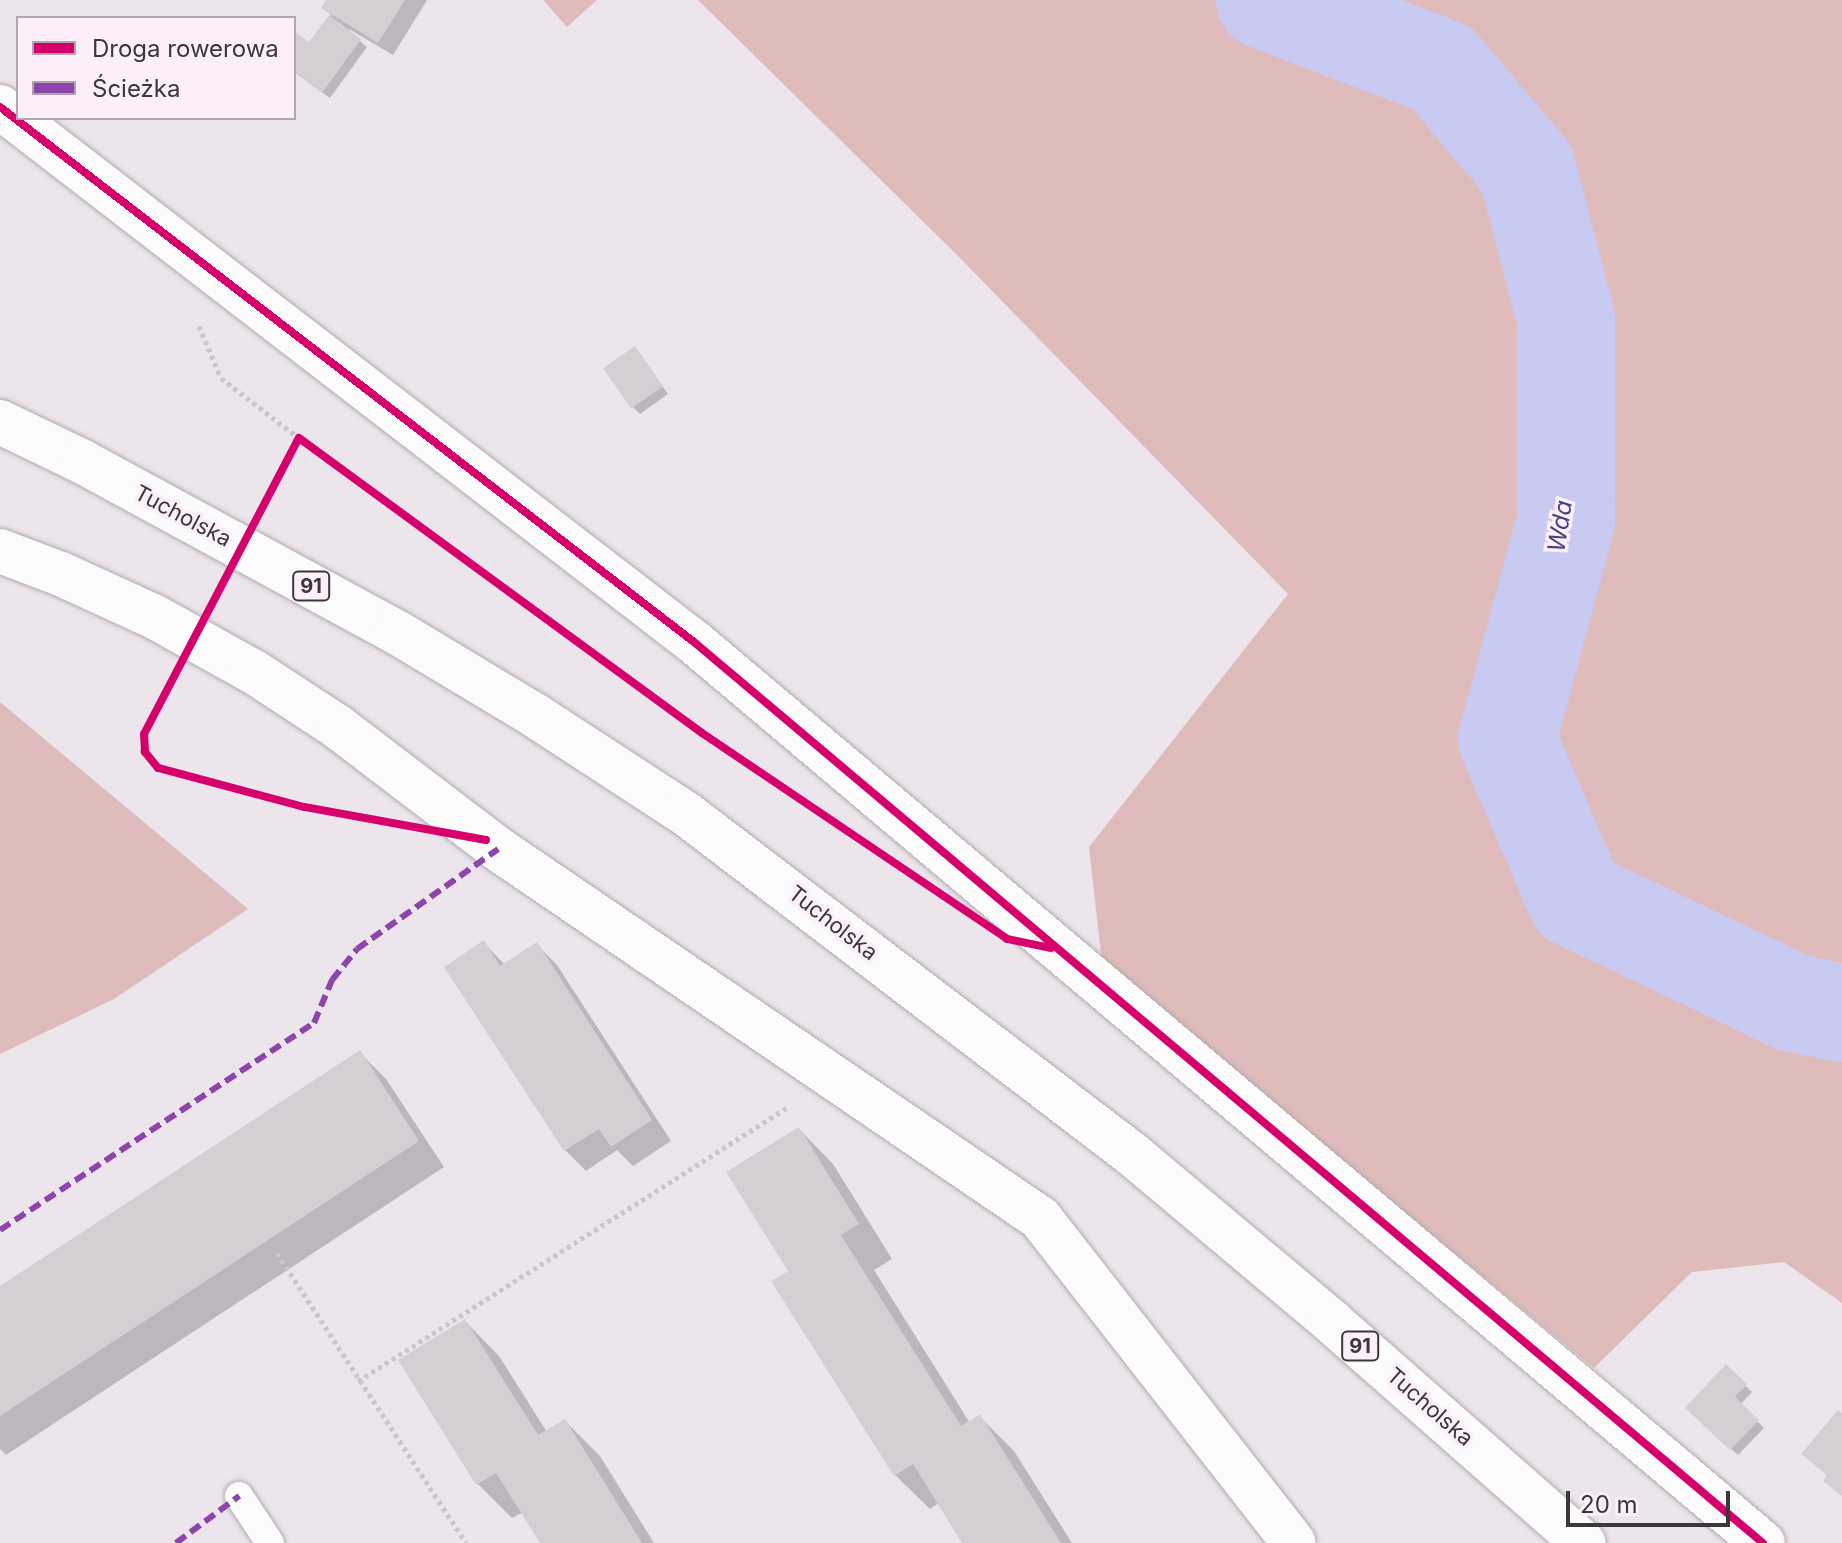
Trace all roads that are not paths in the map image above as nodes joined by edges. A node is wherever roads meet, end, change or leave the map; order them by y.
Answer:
1 (0, 107) edge
2 (16, 119) edge
3 (17, 120) edge
4 (0, 422) edge
5 (0, 551) edge
6 (239, 1496) dead end
7 (270, 1543) edge
8 (1294, 1543) edge
9 (1584, 1543) edge
10 (1763, 1543) edge

1 - 2 street
3 - 10 street
4 - 9 street, Tucholska / 91
5 - 8 street
6 - 7 lane

